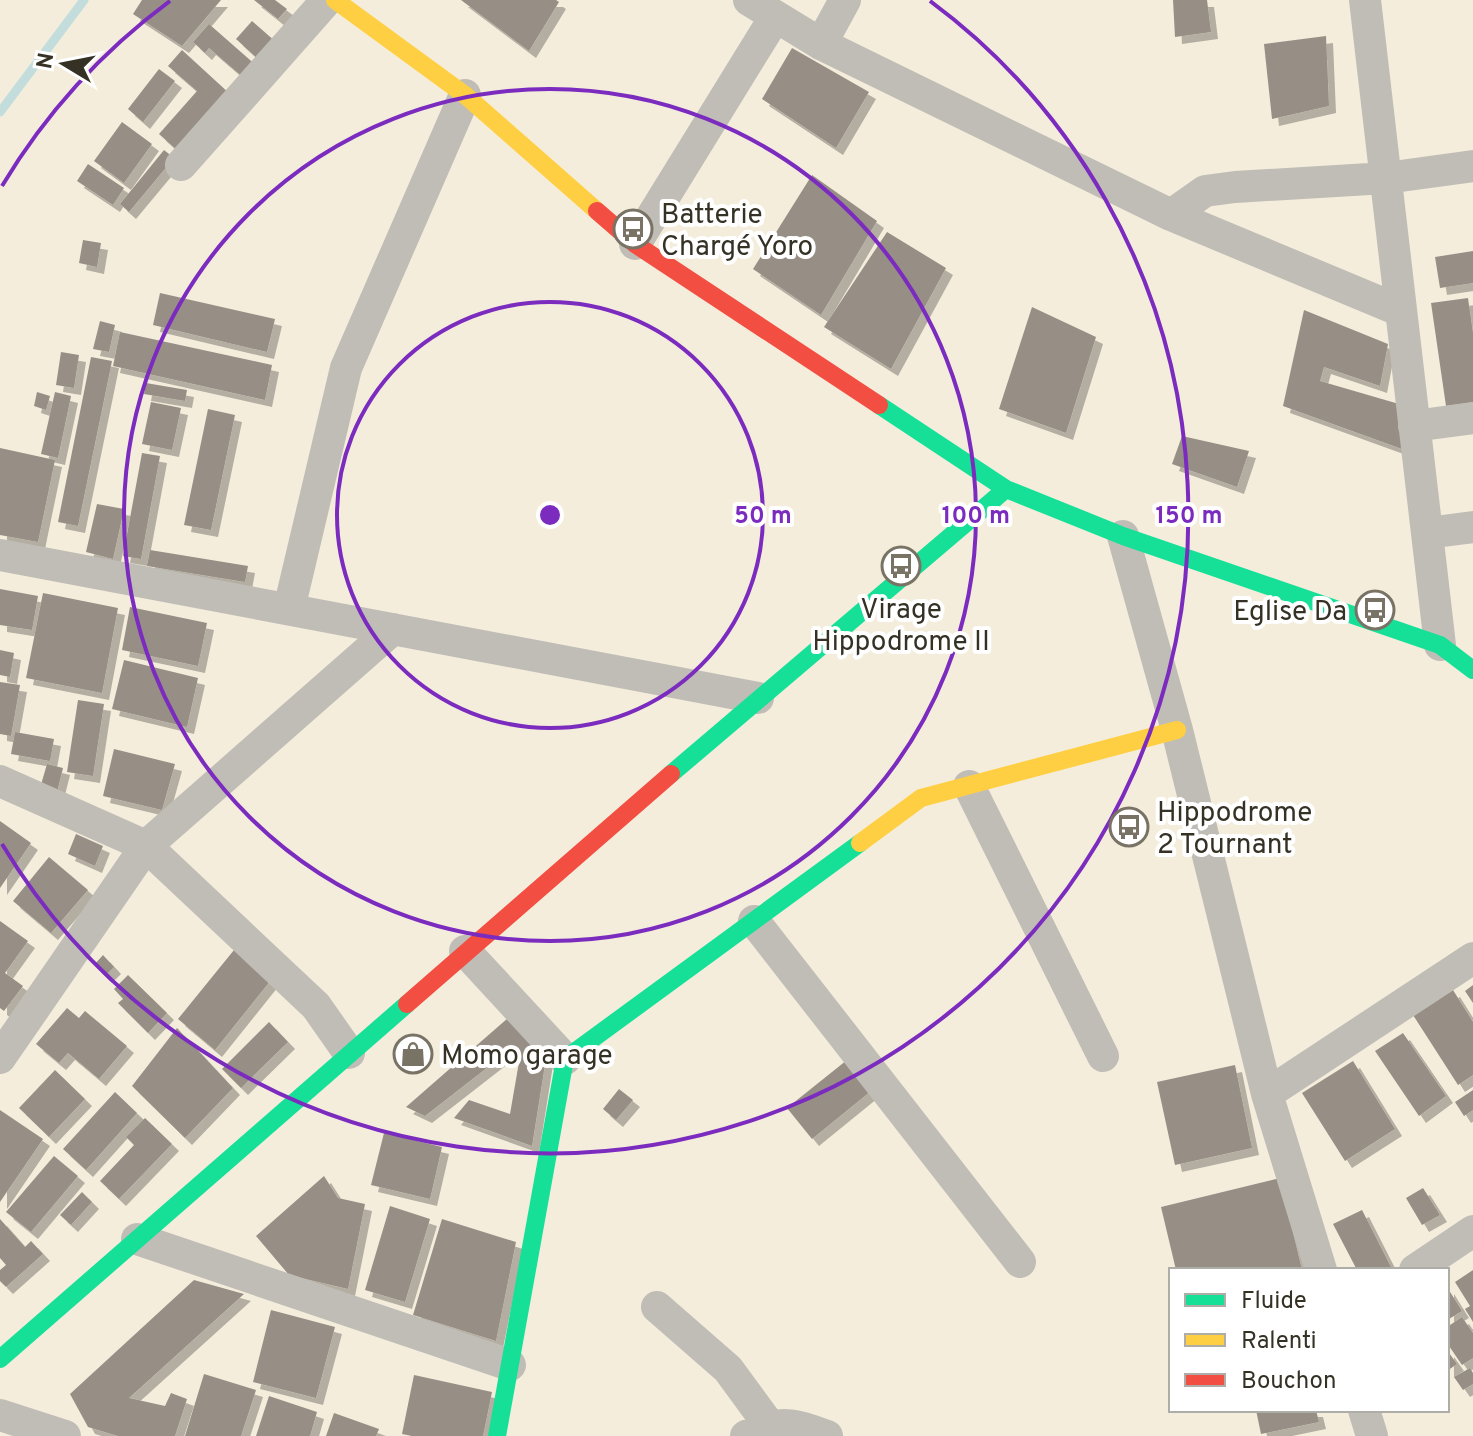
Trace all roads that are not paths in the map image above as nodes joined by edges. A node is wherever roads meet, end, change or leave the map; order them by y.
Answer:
1 (327, 0) edge
2 (335, 0) edge
3 (845, 0) edge
4 (1365, 0) edge
5 (762, 9) edge
6 (821, 44) junction
7 (465, 95) junction
8 (181, 165) dead end
9 (1473, 166) edge
10 (1386, 178) junction
11 (1171, 215) junction
12 (635, 244) junction
13 (1401, 311) junction
14 (1473, 418) edge
15 (1414, 426) junction
16 (1006, 489) junction
17 (1473, 527) edge
18 (1427, 533) junction
19 (1123, 536) junction
20 (0, 555) edge
21 (289, 609) junction
22 (393, 629) junction
23 (1440, 645) junction
24 (1473, 670) edge
25 (758, 698) junction
26 (1177, 730) junction
27 (0, 781) edge
28 (969, 786) junction
29 (146, 846) junction
30 (754, 921) junction
31 (465, 951) junction
32 (1473, 958) edge
33 (349, 1053) junction
34 (1103, 1056) dead end
35 (0, 1058) edge
36 (565, 1059) junction
37 (1267, 1094) junction
38 (1473, 1231) edge
39 (137, 1239) junction
40 (1020, 1262) dead end
41 (1320, 1268) edge
42 (1418, 1268) edge
43 (657, 1307) dead end
44 (7, 1345) edge
45 (510, 1365) junction
46 (1365, 1412) edge
47 (0, 1415) edge
48 (758, 1431) edge
49 (65, 1436) edge
50 (497, 1436) edge
51 (827, 1436) edge
52 (1372, 1436) edge

1 - 8 street
2 - 7 street
3 - 6 street
4 - 10 street
5 - 6 street
5 - 12 street
6 - 11 street
7 - 12 street
7 - 21 street
9 - 10 street
10 - 11 street
10 - 13 street
11 - 13 street
12 - 16 street
13 - 15 street
14 - 15 street
15 - 18 street
16 - 19 street
16 - 25 street
17 - 18 street
18 - 23 street
19 - 23 street
19 - 26 street
20 - 21 street
21 - 22 street
22 - 25 street
22 - 29 street
23 - 24 street
25 - 31 street
26 - 28 street
26 - 37 street
27 - 29 street
28 - 30 street
28 - 34 street
29 - 33 street
29 - 35 street
30 - 36 street
30 - 40 street
31 - 33 street
31 - 36 street
32 - 37 street
33 - 39 street
36 - 45 street
37 - 41 street
38 - 42 street
39 - 44 street
39 - 45 street
43 - 48 street
45 - 50 street
46 - 52 street
47 - 49 street
48 - 51 street

